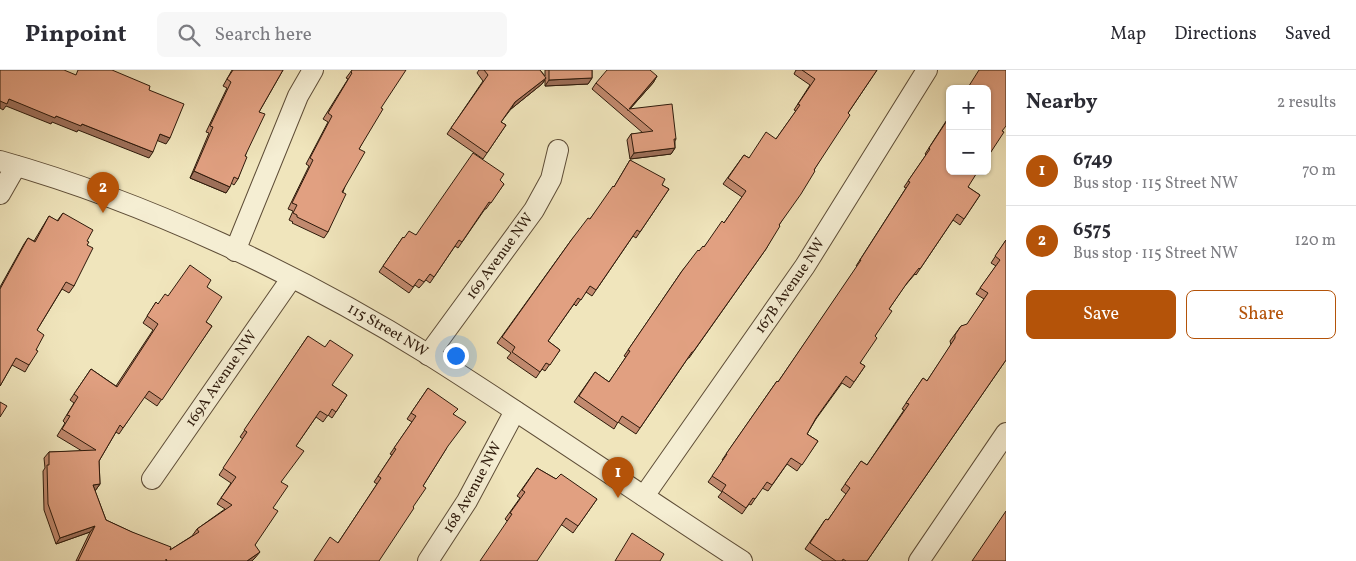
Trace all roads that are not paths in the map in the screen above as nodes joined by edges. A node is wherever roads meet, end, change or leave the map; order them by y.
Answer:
1 (313, 70) edge
2 (927, 70) edge
3 (558, 150) dead end
4 (8, 164) edge
5 (0, 194) edge
6 (236, 251) junction
7 (291, 278) junction
8 (428, 355) junction
9 (515, 411) junction
10 (1003, 442) edge
11 (152, 479) dead end
12 (644, 496) junction
13 (428, 561) edge
14 (742, 561) edge
15 (919, 561) edge

1 - 6 street
2 - 12 street, 167B Avenue NW
3 - 8 street, 169 Avenue NW
4 - 5 street
4 - 6 street, 115 Street NW
6 - 7 street, 115 Street NW
7 - 8 street, 115 Street NW
7 - 11 street, 169A Avenue NW
8 - 9 street, 115 Street NW
9 - 12 street, 115 Street NW
9 - 13 street, 168 Avenue NW
10 - 15 street
12 - 14 street, 115 Street NW

